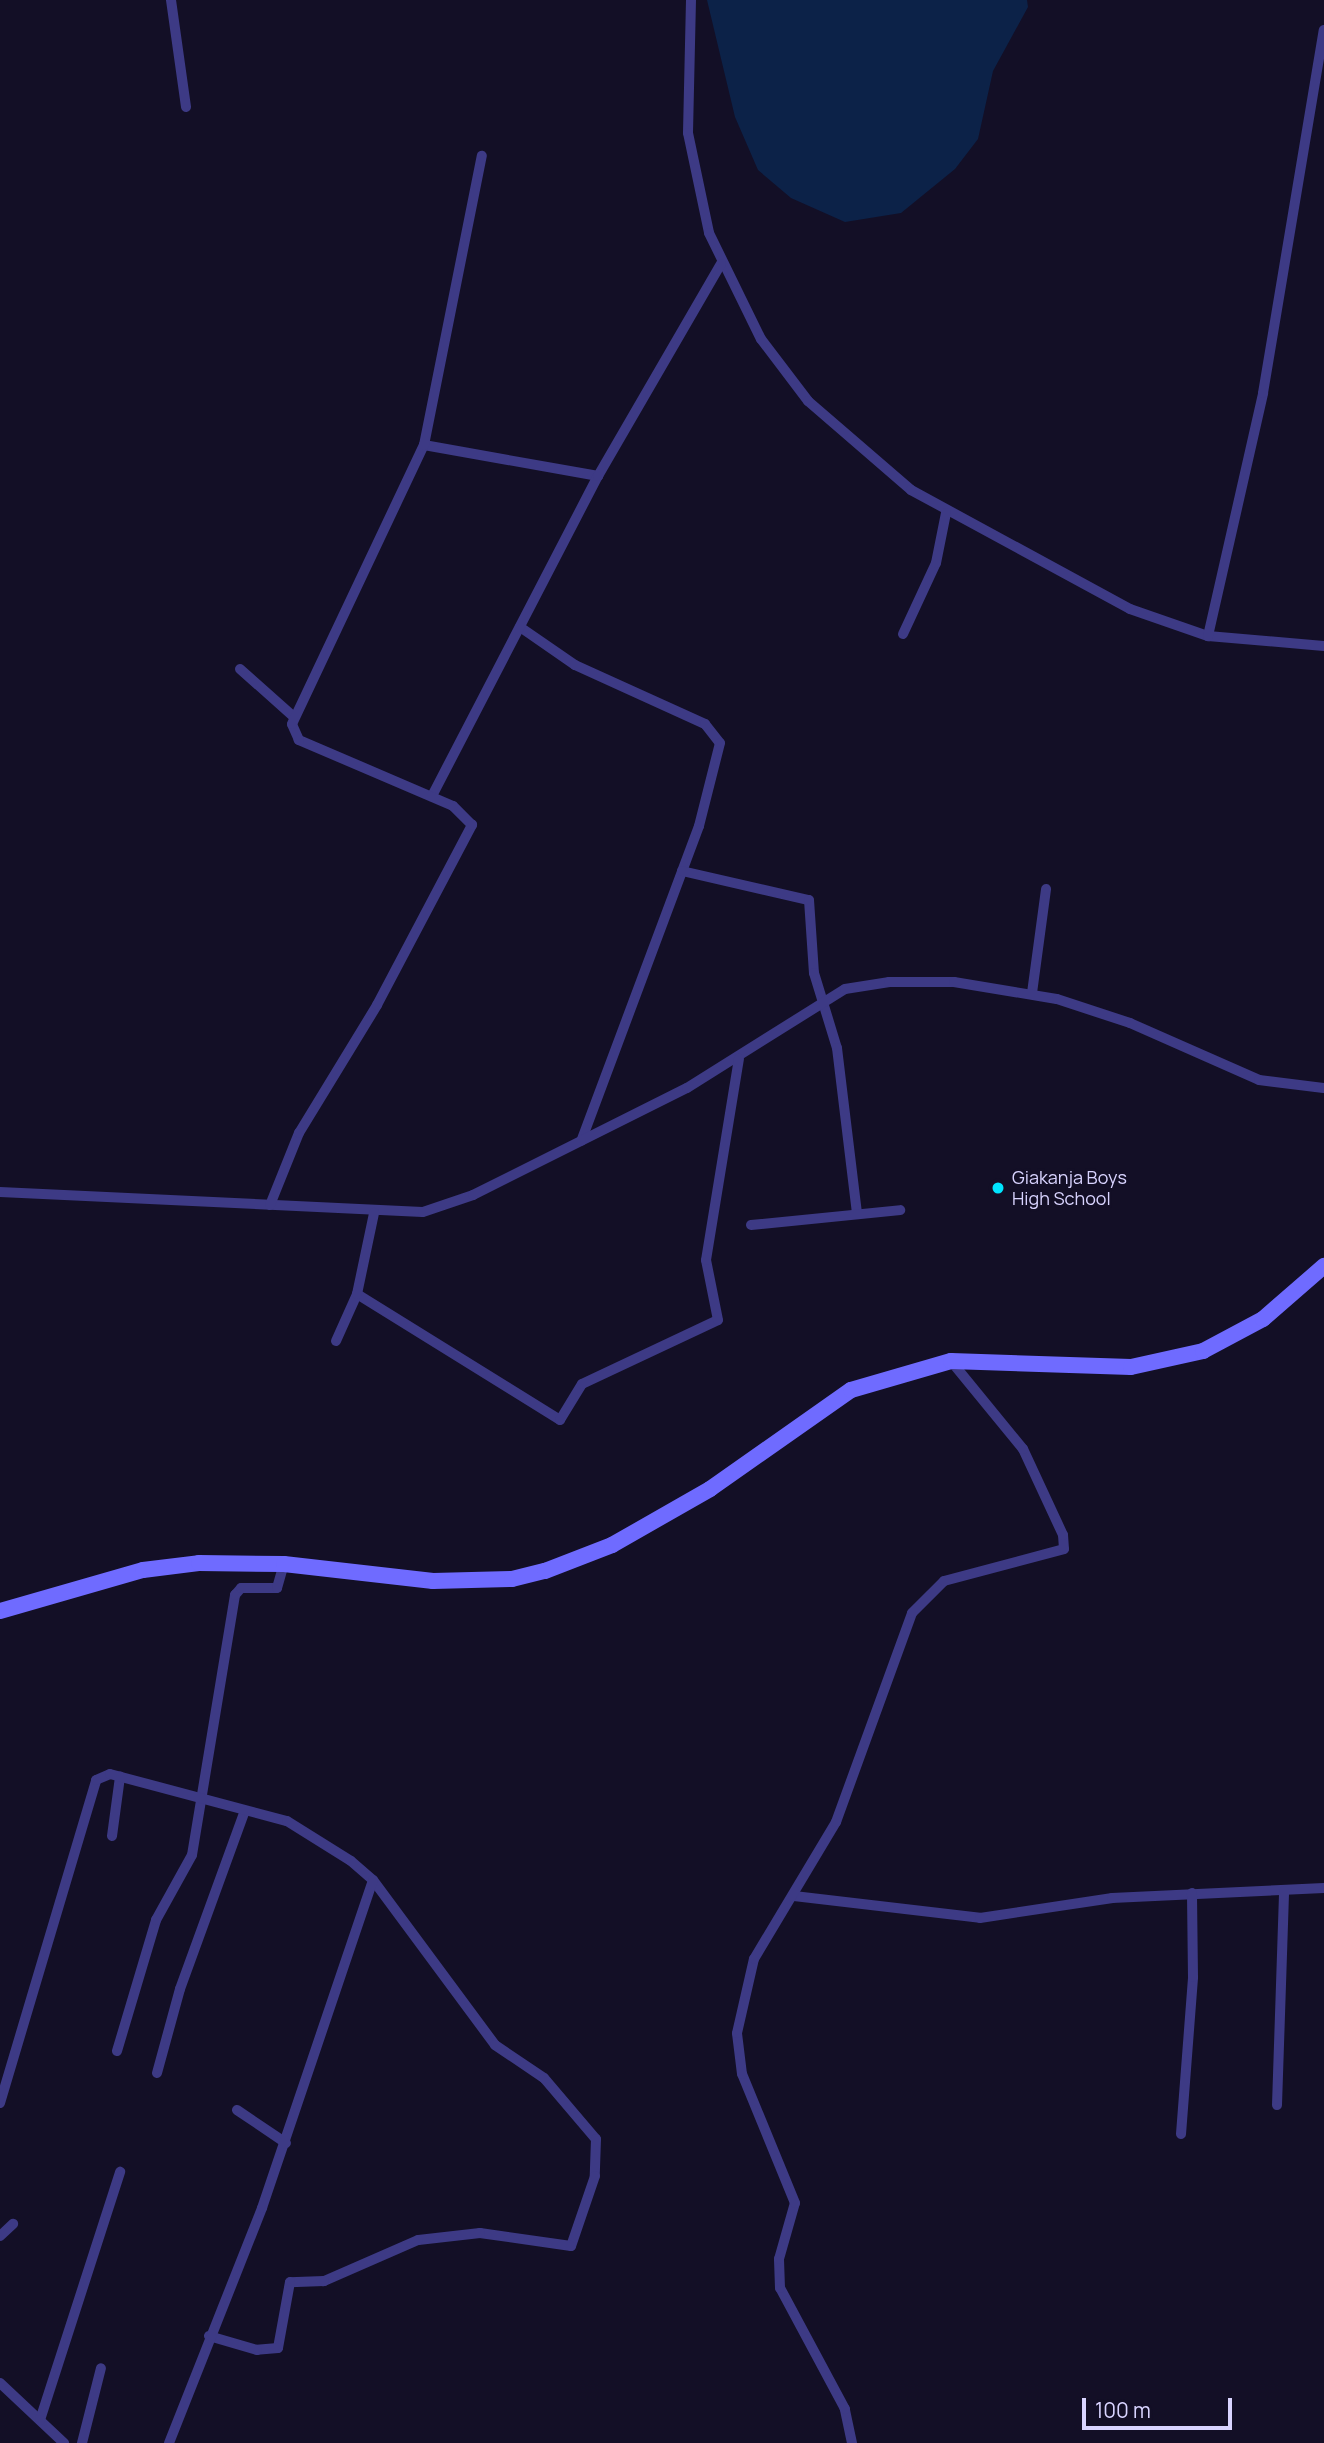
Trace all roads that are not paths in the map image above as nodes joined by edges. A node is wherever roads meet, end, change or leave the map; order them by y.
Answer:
1 (171, 0) edge
2 (691, 0) edge
3 (1324, 30) edge
4 (186, 107) dead end
5 (482, 156) dead end
6 (721, 264) junction
7 (424, 445) junction
8 (598, 476) junction
9 (946, 513) junction
10 (520, 627) junction
11 (903, 634) dead end
12 (1208, 636) junction
13 (1324, 646) edge
14 (240, 668) dead end
15 (293, 716) junction
16 (432, 796) junction
17 (682, 870) junction
18 (1046, 889) dead end
19 (1032, 993) junction
20 (824, 1000) junction
21 (739, 1059) junction
22 (1324, 1088) edge
23 (580, 1141) junction
24 (0, 1192) edge
25 (270, 1205) junction
26 (900, 1210) dead end
27 (374, 1213) junction
28 (857, 1214) junction
29 (751, 1225) dead end
30 (1324, 1266) edge
31 (357, 1294) junction
32 (337, 1341) dead end
33 (951, 1361) junction
34 (284, 1564) junction
35 (0, 1611) edge
36 (120, 1777) junction
37 (199, 1797) junction
38 (244, 1813) junction
39 (112, 1836) dead end
40 (373, 1880) junction
41 (1324, 1888) edge
42 (1284, 1891) junction
43 (1192, 1893) junction
44 (794, 1896) junction
45 (117, 2051) dead end
46 (157, 2073) dead end
47 (0, 2103) edge
48 (1276, 2105) dead end
49 (237, 2110) dead end
50 (1181, 2134) dead end
51 (286, 2143) junction
52 (120, 2172) dead end
53 (13, 2224) dead end
54 (0, 2236) edge
55 (209, 2336) junction
56 (101, 2368) dead end
57 (0, 2382) edge
58 (40, 2420) junction
59 (64, 2443) edge
60 (82, 2443) edge
61 (169, 2443) edge
62 (852, 2443) edge

1 - 4 street
2 - 6 street
3 - 12 street
5 - 7 street
6 - 8 street
6 - 9 street
7 - 8 street
7 - 15 street
8 - 10 street
9 - 11 street
9 - 12 street
10 - 16 street
10 - 17 street
12 - 13 street
14 - 15 street
15 - 16 street
16 - 25 street
17 - 20 street
17 - 23 street
18 - 19 street
19 - 20 street
19 - 22 street
20 - 21 street
20 - 28 street
21 - 23 street
21 - 31 street
23 - 27 street
24 - 25 street
25 - 27 street
26 - 28 street
27 - 31 street
28 - 29 street
30 - 33 main road
31 - 32 street
33 - 34 main road
33 - 44 street
34 - 35 main road
34 - 37 street
36 - 37 street
36 - 39 street
36 - 47 street
37 - 38 street
37 - 45 street
38 - 40 street
38 - 46 street
40 - 51 street
40 - 55 street
41 - 42 street
42 - 43 street
42 - 48 street
43 - 44 street
43 - 50 street
44 - 62 street
49 - 51 street
51 - 55 street
52 - 58 street
53 - 54 street
55 - 61 street
56 - 60 street
57 - 58 street
58 - 59 street

